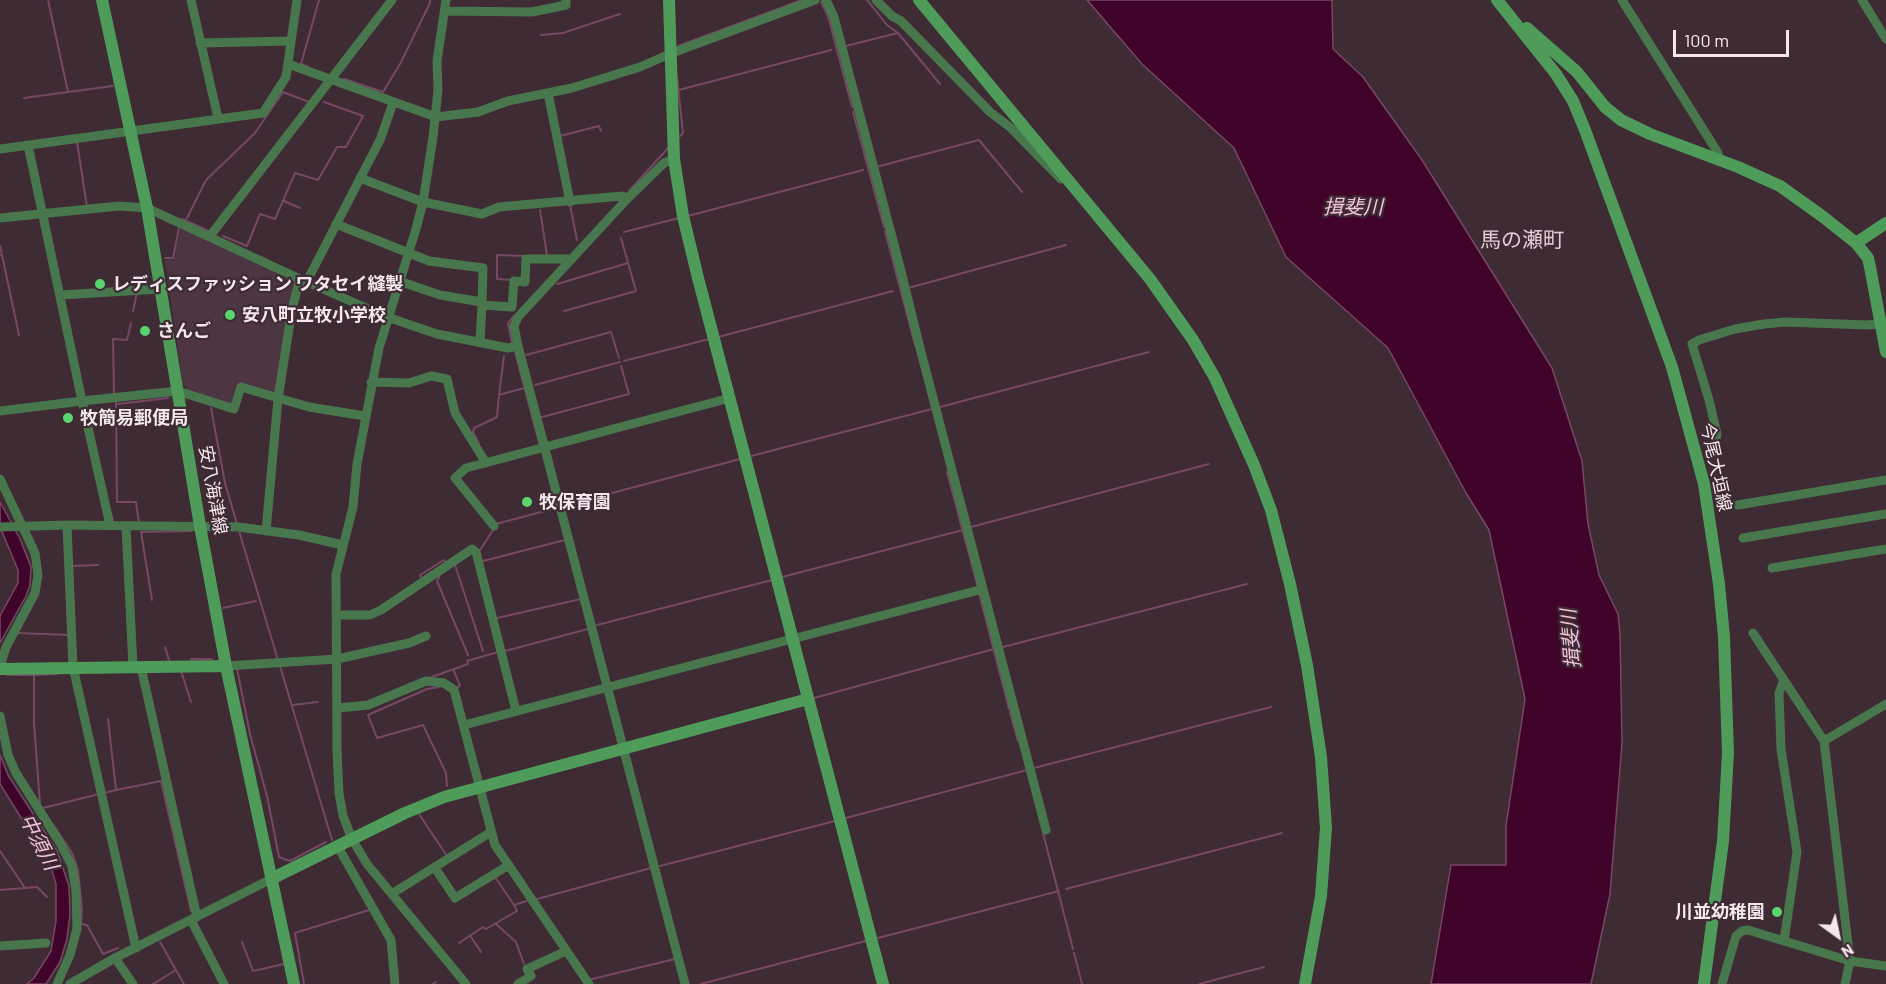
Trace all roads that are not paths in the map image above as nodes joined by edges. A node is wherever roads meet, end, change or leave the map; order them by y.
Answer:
1 (102, 0) edge
2 (191, 0) edge
3 (297, 0) edge
4 (392, 0) edge
5 (446, 0) edge
6 (566, 0) edge
7 (669, 0) edge
8 (815, 0) edge
9 (826, 0) edge
10 (876, 0) edge
11 (919, 0) edge
12 (1497, 0) edge
13 (1622, 0) edge
14 (1862, 0) edge
15 (445, 11) junction
16 (1516, 24) junction
17 (1886, 39) edge
18 (291, 41) junction
19 (200, 44) junction
20 (672, 53) junction
21 (288, 64) junction
22 (329, 80) junction
23 (548, 93) junction
24 (393, 103) junction
25 (435, 117) junction
26 (218, 118) junction
27 (131, 132) junction
28 (28, 146) junction
29 (0, 148) edge
30 (674, 159) junction
31 (1718, 160) junction
32 (360, 178) junction
33 (1071, 183) junction
34 (628, 198) junction
35 (423, 202) junction
36 (570, 202) junction
37 (147, 208) junction
38 (43, 213) junction
39 (0, 218) edge
40 (1886, 223) edge
41 (336, 225) junction
42 (210, 236) junction
43 (1856, 243) junction
44 (409, 254) junction
45 (572, 259) junction
46 (304, 280) junction
47 (399, 280) junction
48 (160, 289) junction
49 (61, 295) junction
50 (482, 304) junction
51 (387, 317) junction
52 (1883, 323) edge
53 (480, 342) junction
54 (518, 346) junction
55 (1886, 352) edge
56 (371, 382) junction
57 (177, 391) junction
58 (730, 398) junction
59 (278, 399) junction
60 (82, 401) junction
61 (0, 411) edge
62 (366, 416) junction
63 (1716, 439) dead end
64 (546, 447) junction
65 (486, 463) junction
66 (0, 479) edge
67 (1886, 480) edge
68 (1738, 505) dead end
69 (1886, 514) edge
70 (67, 525) junction
71 (110, 525) junction
72 (18, 526) junction
73 (126, 526) junction
74 (200, 526) junction
75 (494, 526) dead end
76 (0, 527) edge
77 (266, 531) junction
78 (1743, 538) dead end
79 (343, 545) junction
80 (1886, 549) edge
81 (1772, 568) dead end
82 (983, 589) junction
83 (336, 615) junction
84 (1753, 633) dead end
85 (426, 636) dead end
86 (792, 639) junction
87 (338, 659) junction
88 (226, 666) junction
89 (74, 667) junction
90 (137, 667) junction
91 (0, 668) edge
92 (1784, 680) junction
93 (607, 687) junction
94 (808, 699) junction
95 (1886, 704) edge
96 (338, 708) junction
97 (516, 711) junction
98 (0, 716) edge
99 (464, 725) junction
100 (1824, 741) junction
101 (624, 748) junction
102 (480, 786) junction
103 (1046, 830) dead end
104 (491, 832) junction
105 (352, 839) junction
106 (338, 847) junction
107 (509, 866) junction
108 (435, 868) junction
109 (273, 878) junction
110 (393, 893) junction
111 (194, 918) junction
112 (1784, 941) junction
113 (46, 943) dead end
114 (0, 946) edge
115 (136, 948) junction
116 (566, 951) junction
117 (115, 958) junction
118 (1850, 961) junction
119 (1886, 966) edge
120 (57, 984) edge
121 (70, 984) edge
122 (133, 984) edge
123 (224, 984) edge
124 (294, 984) edge
125 (395, 984) edge
126 (466, 984) edge
127 (518, 984) edge
128 (589, 984) edge
129 (685, 984) edge
130 (883, 984) edge
131 (1305, 984) edge
132 (1704, 984) edge
133 (1722, 984) edge
134 (1845, 984) edge

1 - 27 street, 安八海津線
2 - 19 street
3 - 18 street
4 - 22 street
5 - 15 street
6 - 15 street
7 - 20 street
8 - 20 street
9 - 82 street
10 - 33 street
11 - 33 street
12 - 16 street, 今尾大垣線
13 - 31 street
14 - 17 street
15 - 25 street
16 - 31 street
16 - 132 street, 今尾大垣線
18 - 19 street
18 - 21 street
19 - 26 street
20 - 23 street
20 - 30 street
21 - 22 street
21 - 26 street
22 - 24 street
22 - 42 street
23 - 25 street
23 - 36 street
24 - 25 street
24 - 32 street
25 - 35 street
26 - 27 street
27 - 28 street
27 - 37 street, 安八海津線
28 - 29 street
28 - 38 street
30 - 34 street
30 - 58 street
31 - 43 street
32 - 35 street
32 - 41 street
33 - 131 street
34 - 36 street
34 - 45 street
35 - 36 street
35 - 44 street
37 - 38 street
37 - 42 street
37 - 48 street, 安八海津線
38 - 39 street
38 - 49 street
40 - 43 street
41 - 44 street
41 - 46 street
42 - 46 street
43 - 52 street
44 - 47 street
44 - 50 street
45 - 50 street
45 - 54 street
46 - 51 street
46 - 59 street
47 - 50 street
47 - 51 street
48 - 49 street
48 - 57 street, 安八海津線
49 - 60 street
50 - 53 street
51 - 53 street
51 - 56 street
52 - 55 street
52 - 63 street
53 - 54 street
54 - 64 street
56 - 62 street
56 - 65 street
57 - 59 street
57 - 60 street
57 - 74 street, 安八海津線
58 - 64 street
58 - 86 street
59 - 62 street
59 - 77 street
60 - 61 street
60 - 71 street
62 - 79 street
64 - 65 street
64 - 93 street
65 - 75 street
66 - 72 street
67 - 68 street
69 - 78 street
70 - 71 street
70 - 72 street
70 - 89 street
71 - 73 street
72 - 76 street
72 - 91 street
73 - 74 street
73 - 90 street
74 - 77 street
74 - 88 street, 安八海津線
77 - 79 street
79 - 83 street
80 - 81 street
82 - 86 street
82 - 103 street
83 - 87 street
83 - 97 street
84 - 92 street
85 - 87 street
86 - 93 street
86 - 94 street
87 - 88 street
87 - 96 street
88 - 90 street
88 - 109 street, 安八海津線
89 - 90 street
89 - 91 street
89 - 115 street
90 - 111 street
92 - 100 street
92 - 112 street
93 - 97 street
93 - 101 street
94 - 101 street
94 - 130 street
95 - 100 street
96 - 99 street
96 - 105 street
97 - 99 street
98 - 120 street
99 - 102 street
100 - 118 street
101 - 102 street
101 - 129 street
102 - 104 street
102 - 105 street
104 - 107 street
104 - 108 street
105 - 106 street
105 - 110 street
106 - 109 street
106 - 125 street
107 - 108 street
107 - 116 street
108 - 110 street
109 - 111 street
109 - 124 street, 安八海津線
110 - 126 street
111 - 115 street
111 - 123 street
112 - 118 street
112 - 133 street
113 - 114 street
115 - 117 street
116 - 127 street
116 - 128 street
117 - 121 street
117 - 122 street
118 - 119 street
118 - 134 street

